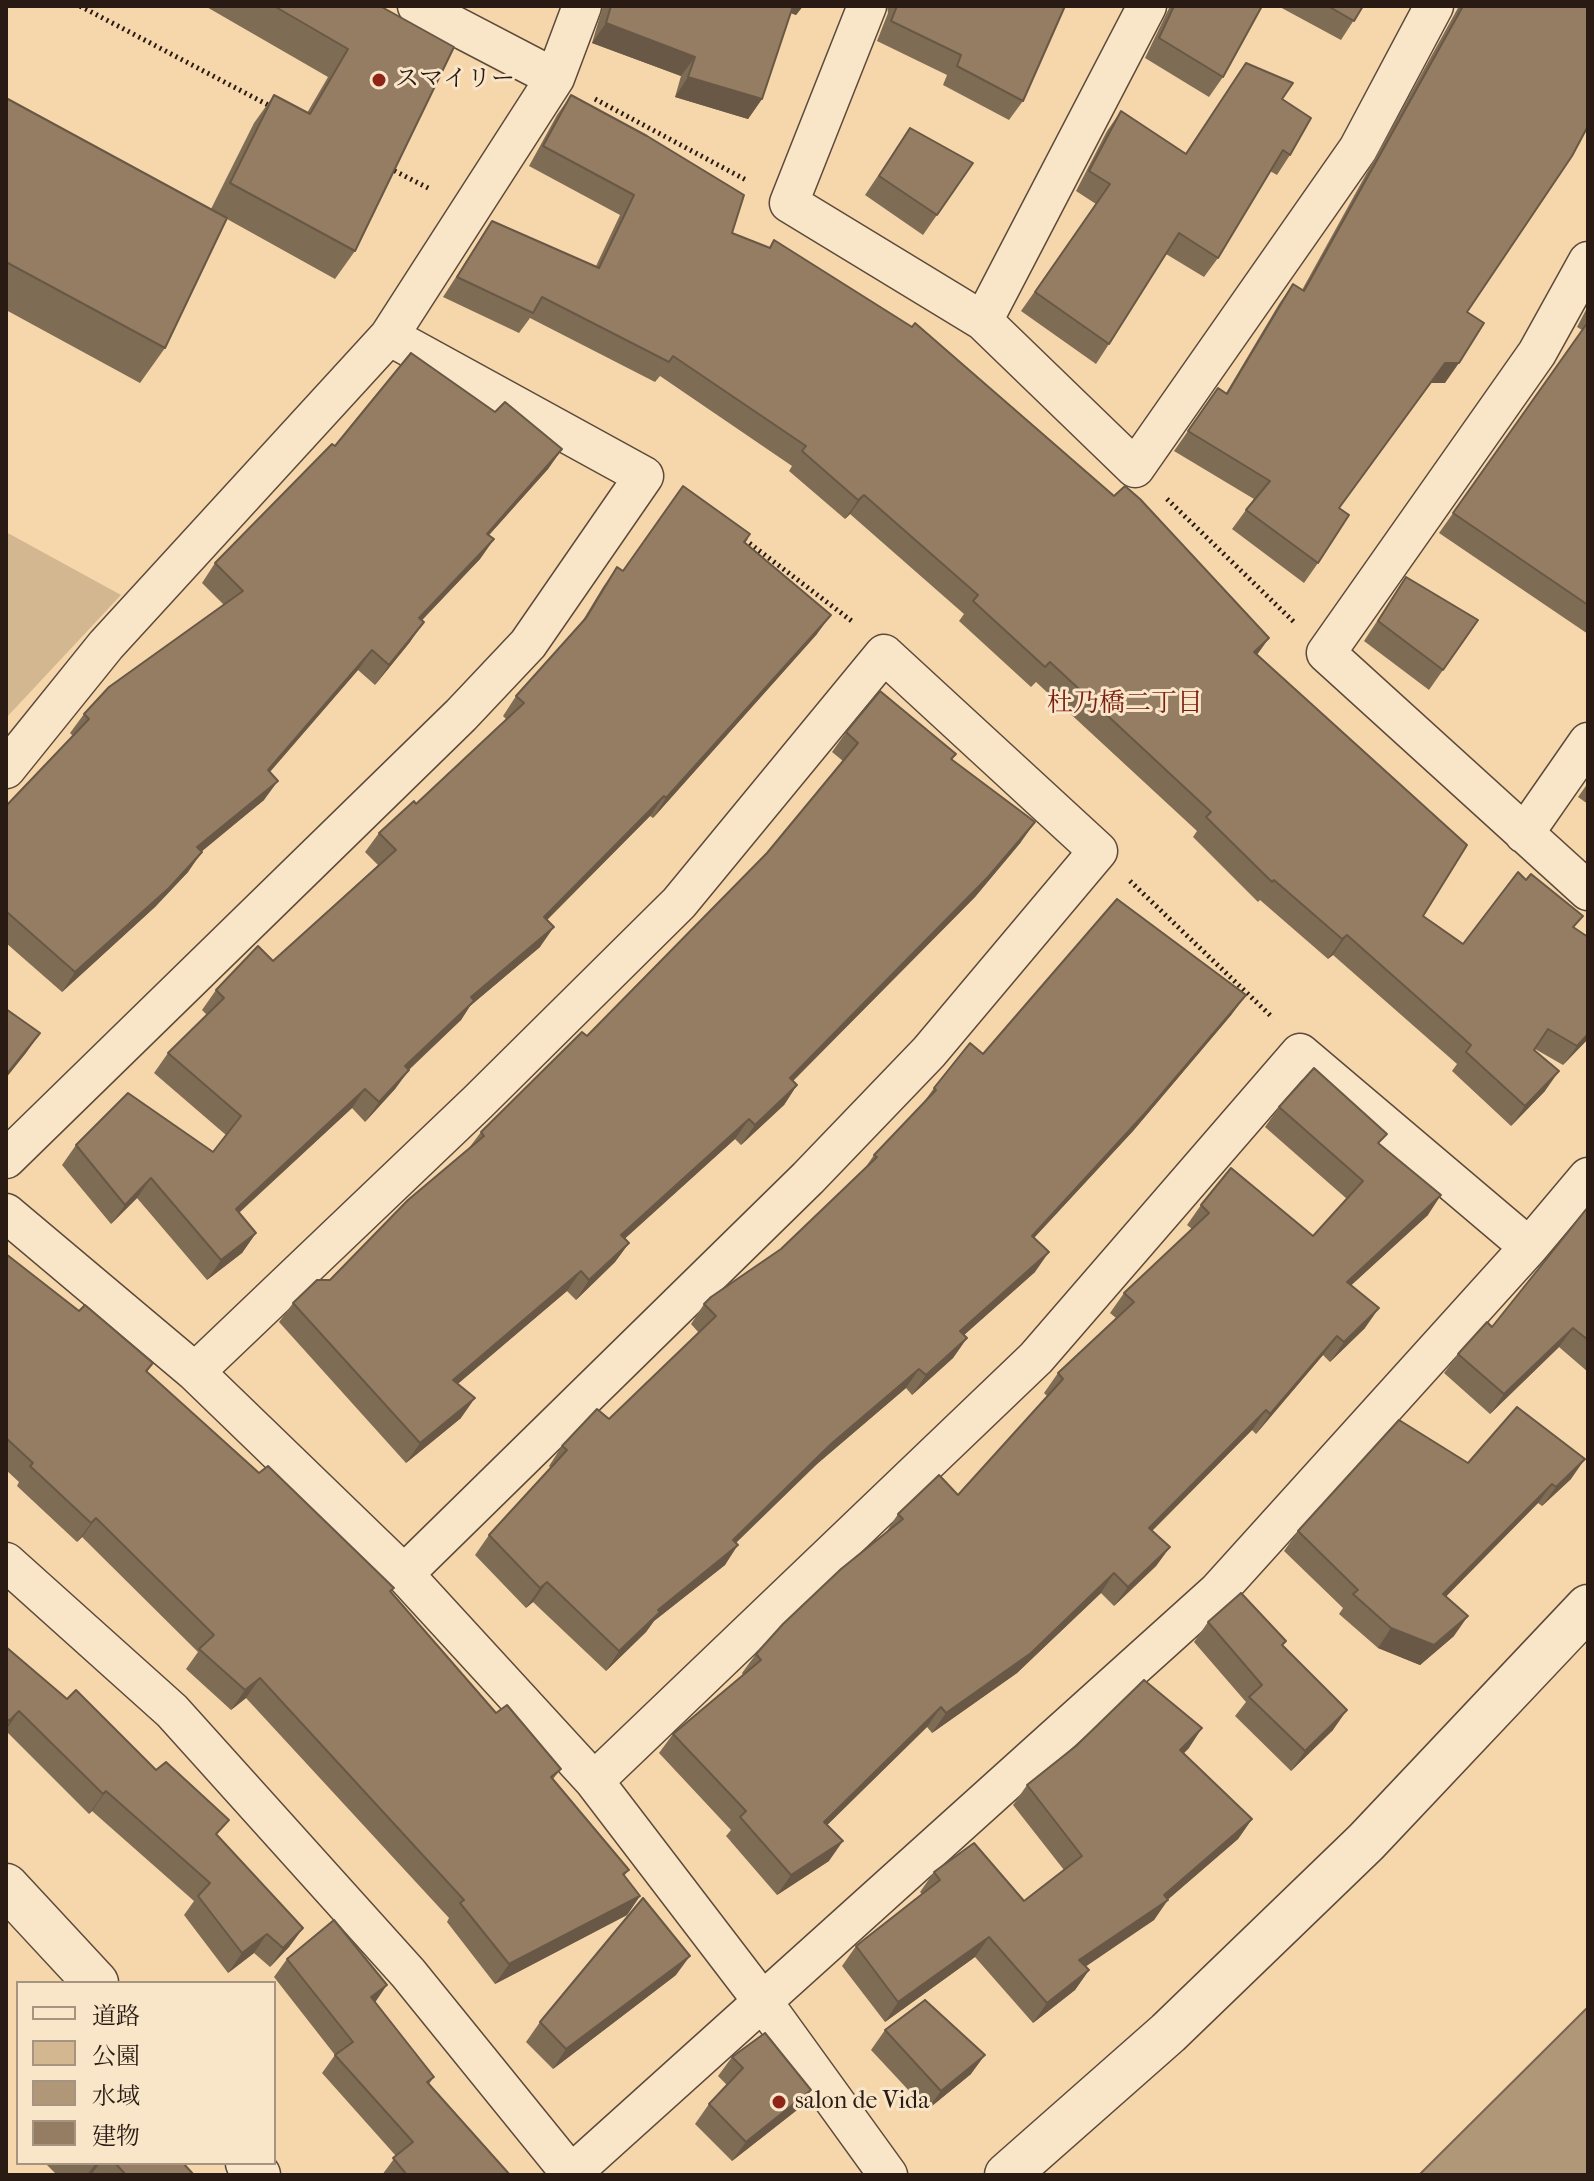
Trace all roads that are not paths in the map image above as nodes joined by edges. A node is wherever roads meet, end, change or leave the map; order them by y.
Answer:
1 (417, 6) edge
2 (582, 6) edge
3 (867, 6) edge
4 (1147, 6) edge
5 (1434, 6) edge
6 (555, 78) junction
7 (1588, 261) edge
8 (983, 321) junction
9 (389, 336) junction
10 (1588, 742) edge
11 (6, 769) edge
12 (1524, 834) junction
13 (1588, 891) edge
14 (6, 1159) edge
15 (1588, 1177) edge
16 (6, 1213) edge
17 (1529, 1247) junction
18 (195, 1372) junction
19 (6, 1562) edge
20 (404, 1574) junction
21 (1588, 1607) edge
22 (594, 1781) junction
23 (6, 1886) edge
24 (94, 1981) edge
25 (763, 2002) junction
26 (888, 2175) edge
27 (1007, 2175) edge

1 - 6 street
2 - 6 street
3 - 8 street
4 - 8 street
5 - 8 street
6 - 9 street
7 - 12 street
9 - 11 street
9 - 14 street
10 - 12 street
12 - 13 street
15 - 17 street
16 - 18 street
17 - 22 street
17 - 25 street
18 - 20 street
18 - 20 street
19 - 25 street
20 - 22 street
21 - 27 street
22 - 25 street
23 - 24 street
25 - 26 street

